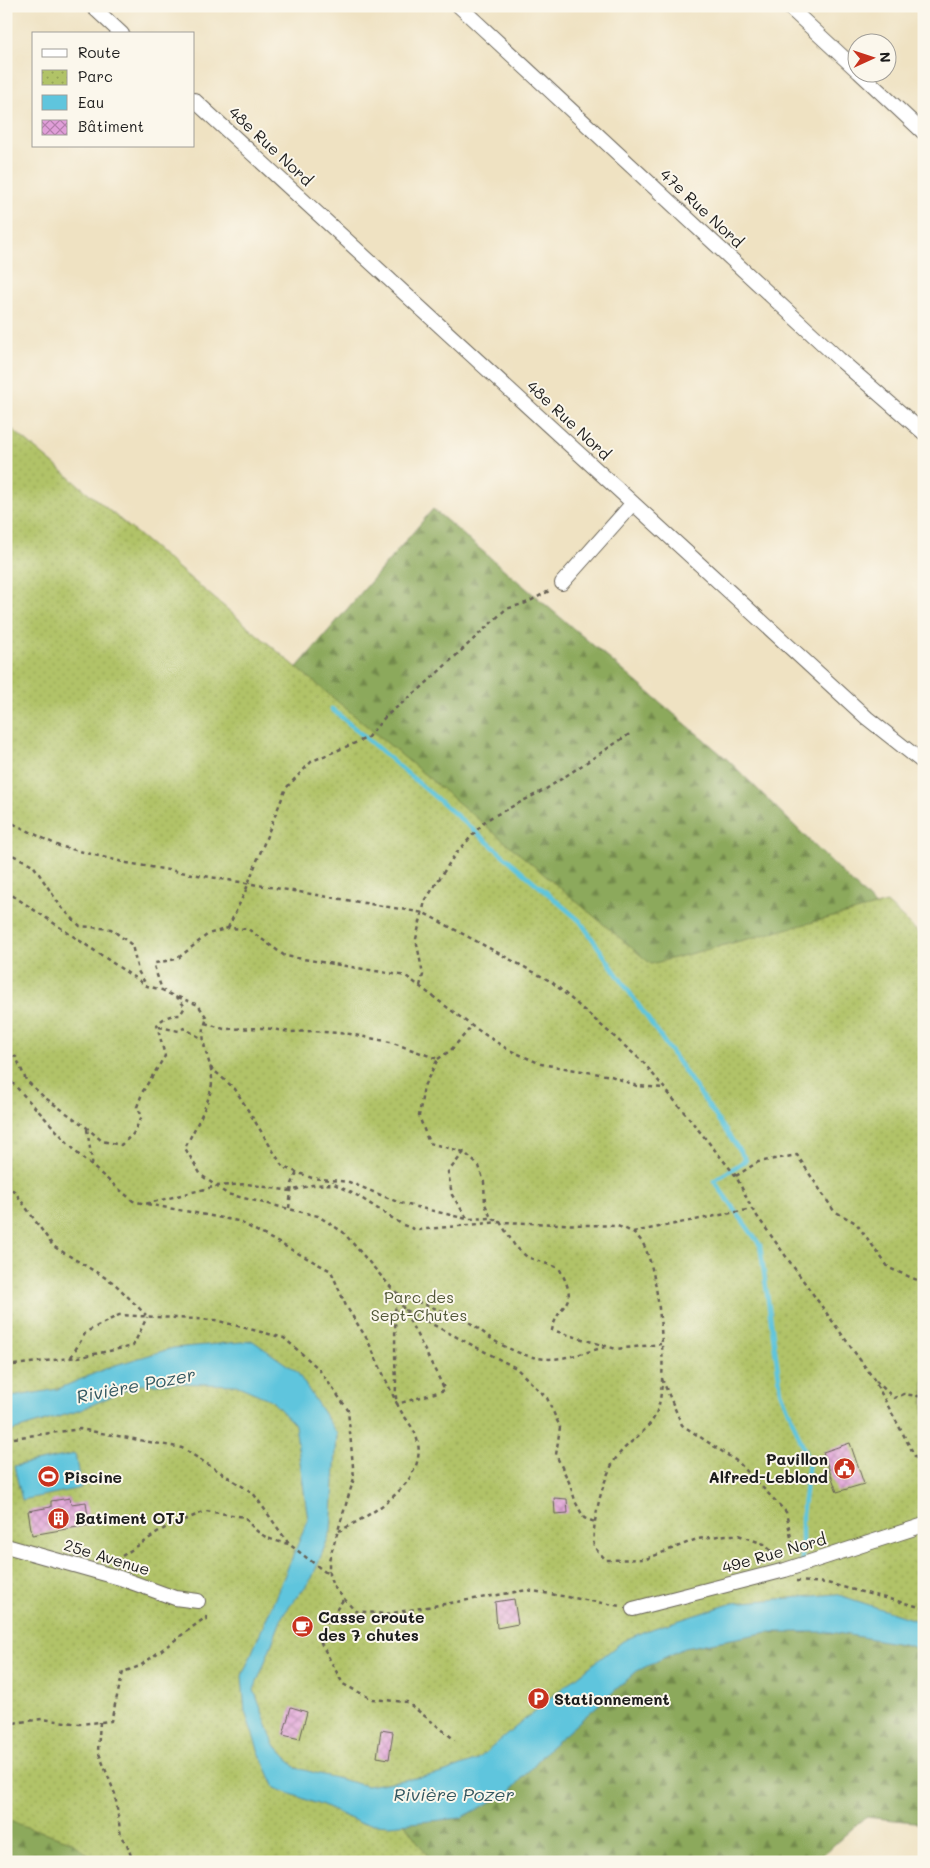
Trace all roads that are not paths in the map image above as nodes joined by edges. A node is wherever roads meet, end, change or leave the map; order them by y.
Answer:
1 (92, 6) edge
2 (459, 6) edge
3 (788, 6) edge
4 (120, 32) edge
5 (848, 63) edge
6 (869, 82) edge
7 (195, 101) edge
8 (924, 132) edge
9 (924, 433) edge
10 (633, 503) junction
11 (562, 583) road end
12 (924, 763) edge
13 (924, 1525) edge
14 (6, 1546) edge
15 (198, 1601) dead end
16 (633, 1609) road end

1 - 4 street
2 - 9 street, 47e Rue Nord
3 - 5 street
6 - 8 street
7 - 10 street, 48e Rue Nord
10 - 11 street
10 - 12 street, 48e Rue Nord
13 - 16 street, 49e Rue Nord
14 - 15 street, 25e Avenue

